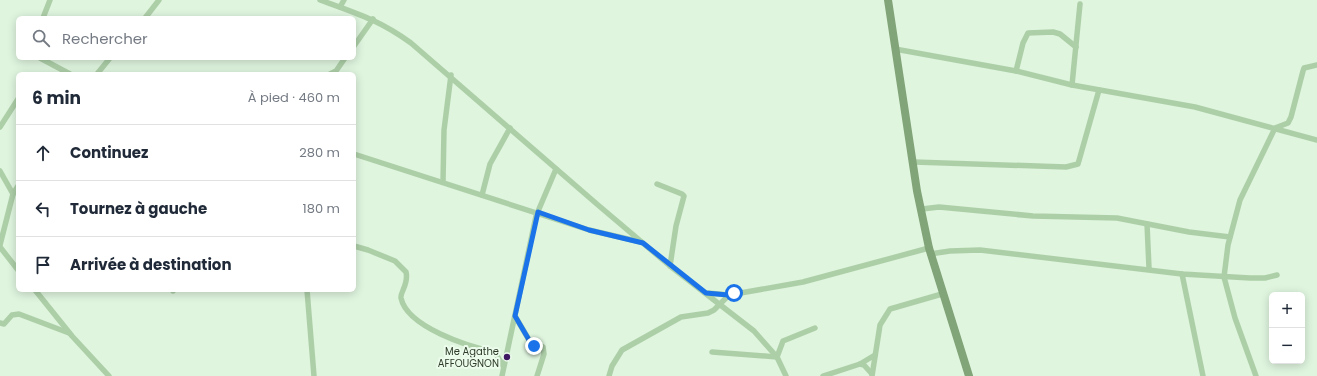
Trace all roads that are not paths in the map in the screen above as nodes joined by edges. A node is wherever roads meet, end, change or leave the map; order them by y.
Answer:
1 (50, 0) edge
2 (159, 0) edge
3 (320, 0) edge
4 (344, 0) edge
5 (888, 0) edge
6 (1080, 4) dead end
7 (340, 7) junction
8 (45, 16) edge
9 (147, 16) edge
10 (373, 19) junction
11 (356, 43) edge
12 (1076, 47) junction
13 (896, 49) junction
14 (44, 60) edge
15 (108, 60) edge
16 (344, 60) edge
17 (1317, 65) edge
18 (1016, 71) junction
19 (66, 72) edge
20 (99, 72) edge
21 (334, 72) edge
22 (450, 75) junction
23 (1072, 85) junction
24 (1099, 90) junction
25 (16, 102) edge
26 (0, 127) edge
27 (510, 128) junction
28 (1275, 128) junction
29 (1317, 140) edge
30 (356, 155) edge
31 (914, 162) junction
32 (556, 169) junction
33 (0, 171) edge
34 (443, 182) junction
35 (657, 184) dead end
36 (16, 189) edge
37 (13, 194) junction
38 (482, 194) junction
39 (922, 209) junction
40 (538, 212) junction
41 (1148, 224) junction
42 (1230, 237) junction
43 (643, 243) junction
44 (0, 246) edge
45 (356, 247) edge
46 (930, 251) junction
47 (670, 266) junction
48 (16, 267) edge
49 (1149, 268) junction
50 (1182, 274) junction
51 (1276, 275) dead end
52 (1224, 277) junction
53 (36, 292) edge
54 (307, 292) edge
55 (706, 293) junction
56 (942, 294) junction
57 (728, 295) junction
58 (720, 304) junction
59 (515, 316) junction
60 (0, 323) edge
61 (815, 328) dead end
62 (70, 333) junction
63 (712, 352) dead end
64 (875, 355) junction
65 (777, 357) junction
66 (860, 364) junction
67 (503, 366) junction
68 (107, 375) edge
69 (872, 375) edge
70 (314, 376) edge
71 (502, 376) edge
72 (537, 376) edge
73 (609, 376) edge
74 (786, 376) edge
75 (823, 376) edge
76 (969, 376) edge
77 (1203, 376) edge
78 (1256, 376) edge

1 - 8 street
2 - 9 street
3 - 7 street
4 - 7 street
5 - 13 main road
6 - 12 street
7 - 10 street
10 - 11 street
10 - 22 street
12 - 18 street
12 - 23 street
13 - 18 street
13 - 31 main road
14 - 19 street
15 - 20 street
16 - 21 street
17 - 28 street
18 - 23 street
22 - 27 street
22 - 34 street
23 - 24 street
24 - 28 street
24 - 31 street
25 - 26 street
27 - 32 street
27 - 38 street
28 - 29 street
28 - 42 street
30 - 34 street
31 - 39 main road
32 - 40 street
32 - 43 street
33 - 37 street
34 - 38 street
35 - 47 street
36 - 37 street
37 - 44 street
38 - 40 street
39 - 41 street
39 - 46 main road
40 - 43 street
40 - 59 street
41 - 42 street
41 - 49 street
42 - 52 street
43 - 47 street
44 - 48 street
45 - 67 street
46 - 49 street
46 - 56 main road
46 - 57 street
47 - 55 street
49 - 50 street
50 - 52 street
50 - 77 street
51 - 52 street
52 - 78 street
53 - 62 street
54 - 70 street
55 - 57 street
55 - 58 street
56 - 64 street
56 - 76 main road
57 - 58 street
58 - 65 street
58 - 73 street
59 - 67 street
59 - 72 street
60 - 62 street
61 - 65 street
62 - 68 street
63 - 65 street
64 - 66 street
64 - 69 street
65 - 74 street
66 - 69 street
66 - 75 street
67 - 71 street

